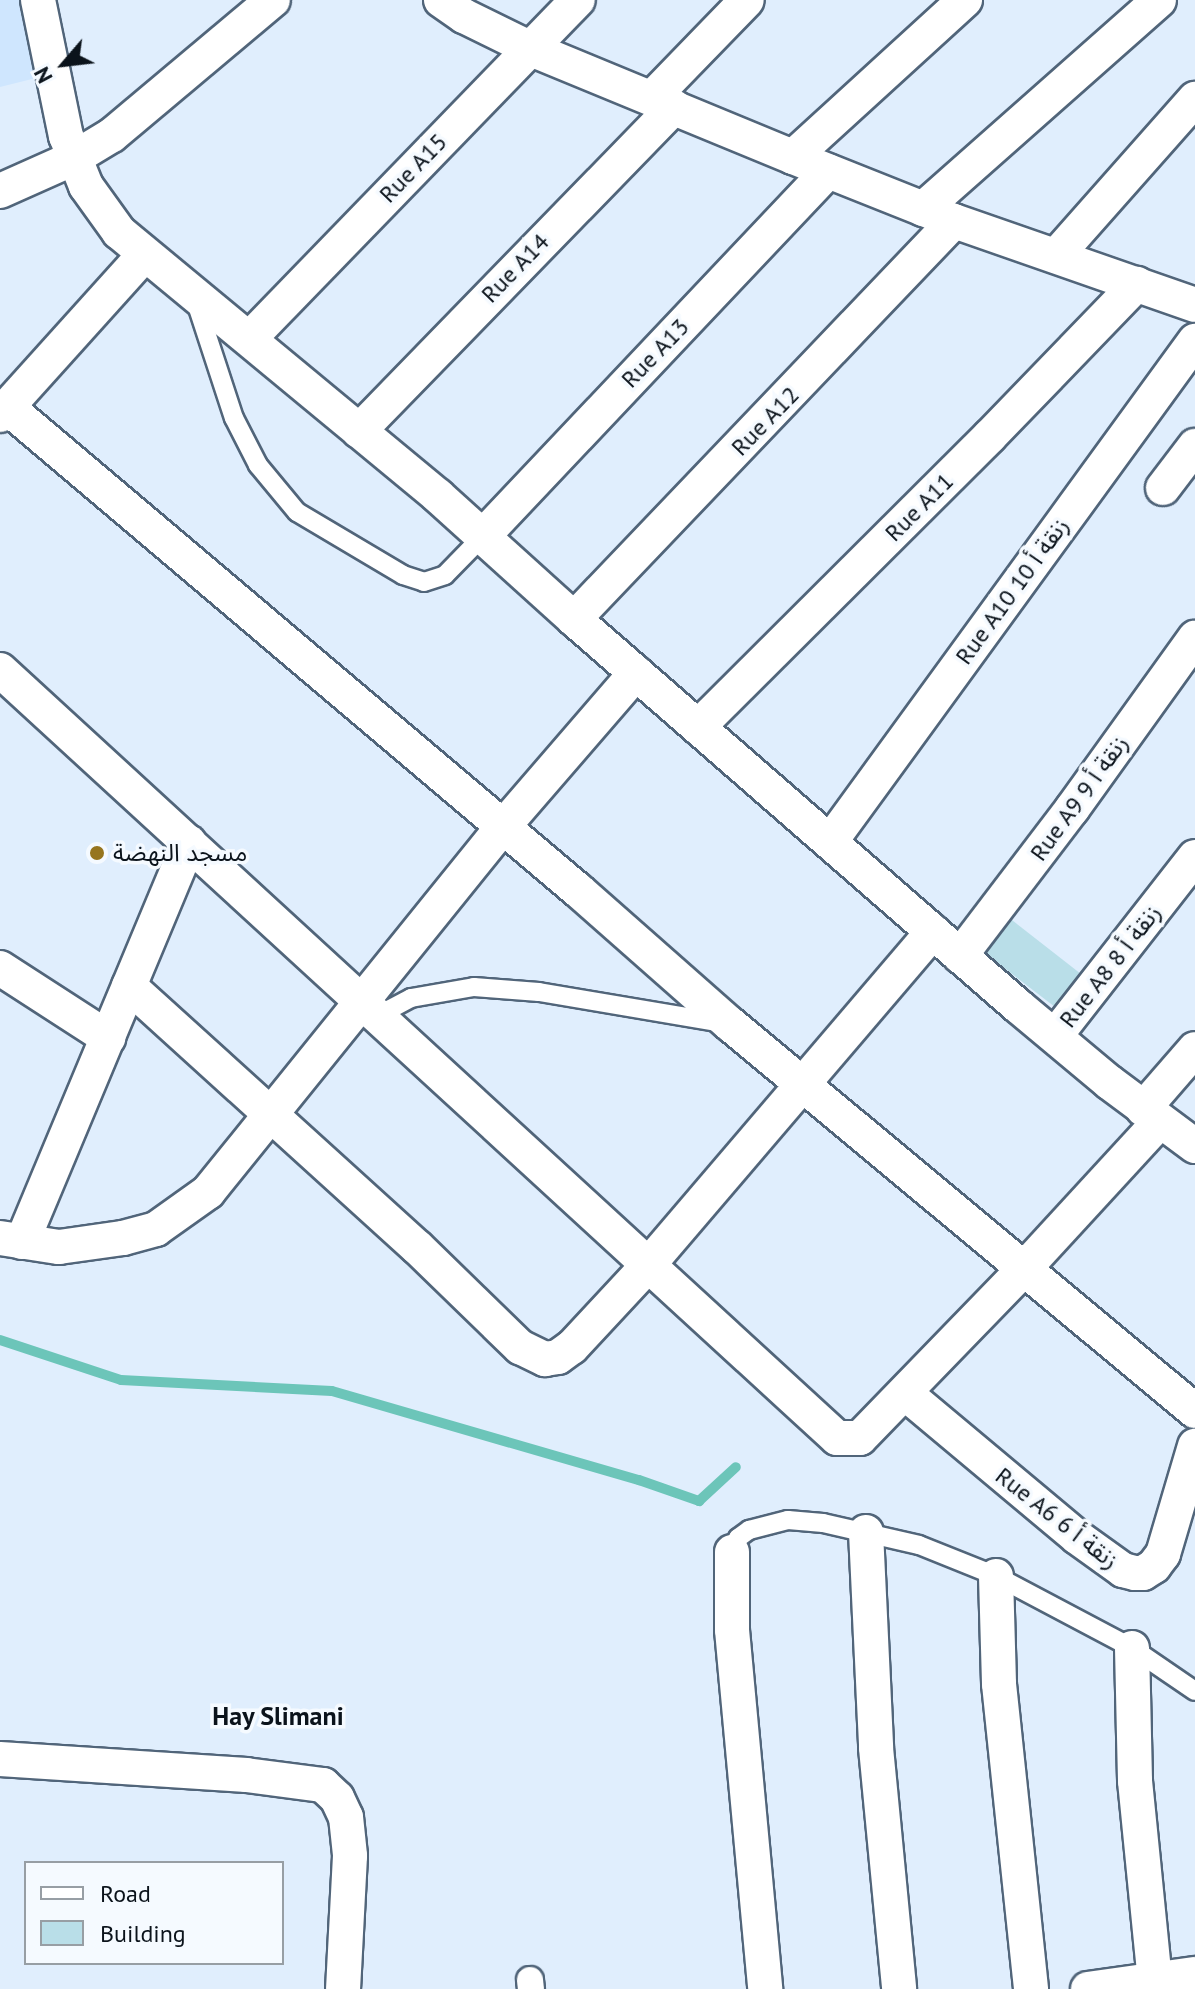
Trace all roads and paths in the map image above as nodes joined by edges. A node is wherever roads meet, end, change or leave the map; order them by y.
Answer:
1 (38, 0) edge
2 (441, 0) edge
3 (578, 0) edge
4 (747, 0) edge
5 (965, 0) edge
6 (1159, 0) edge
7 (258, 5) edge
8 (531, 49) junction
9 (1195, 99) edge
10 (663, 103) junction
11 (793, 157) junction
12 (74, 158) junction
13 (828, 171) junction
14 (0, 191) edge
15 (939, 215) junction
16 (144, 255) junction
17 (1056, 256) junction
18 (1137, 284) junction
19 (194, 293) junction
20 (1193, 300) edge
21 (250, 338) junction
22 (1195, 341) edge
23 (3, 411) edge
24 (359, 431) junction
25 (1195, 446) edge
26 (1163, 488) dead end
27 (483, 536) junction
28 (574, 619) junction
29 (1195, 638) edge
30 (0, 670) edge
31 (636, 673) junction
32 (698, 727) junction
33 (502, 828) junction
34 (189, 842) junction
35 (830, 842) junction
36 (1195, 857) edge
37 (933, 932) junction
38 (960, 956) junction
39 (0, 968) edge
40 (129, 986) junction
41 (371, 1008) junction
42 (730, 1024) junction
43 (1055, 1036) junction
44 (108, 1038) junction
45 (1195, 1049) edge
46 (803, 1085) junction
47 (269, 1115) junction
48 (1152, 1115) junction
49 (1195, 1146) edge
50 (11, 1240) edge
51 (649, 1264) junction
52 (1023, 1270) junction
53 (905, 1393) junction
54 (1195, 1411) edge
55 (1195, 1446) edge
56 (866, 1532) junction
57 (732, 1552) joint
58 (996, 1576) junction
59 (1132, 1648) junction
60 (1195, 1691) edge
61 (0, 1759) edge
62 (1180, 1980) edge
63 (343, 1989) edge
64 (765, 1989) edge
65 (899, 1989) edge
66 (1031, 1989) edge
67 (1088, 1989) edge

1 - 12 street
2 - 8 street
3 - 8 street, Rue A15
4 - 10 street, Rue A14
5 - 11 street
6 - 15 street, Rue A12
7 - 12 street
8 - 10 street
8 - 21 street, Rue A15
9 - 17 street
10 - 11 street
10 - 24 street, Rue A14
11 - 13 street
12 - 14 street
12 - 16 street
13 - 15 street
13 - 27 street, Rue A13
15 - 17 street
15 - 28 street, Rue A12
16 - 19 street
16 - 23 street
17 - 18 street
18 - 20 street
18 - 32 street, Rue A11
19 - 21 street
19 - 27 lane
21 - 24 street
22 - 35 street, Rue A10 زنقة أ 10
23 - 33 street
24 - 27 street
25 - 26 street
27 - 28 street
28 - 31 street
29 - 38 street, Rue A9 زنقة أ 9
30 - 34 street
31 - 32 street
31 - 33 street
32 - 35 street
33 - 41 street
33 - 42 street
34 - 40 street
34 - 41 street
35 - 37 street
36 - 43 street, Rue A8 زنقة أ 8
37 - 38 street
37 - 46 street
38 - 43 street
39 - 44 street
40 - 44 street
40 - 47 street
41 - 42 lane
41 - 47 street
41 - 51 street
42 - 46 street
43 - 48 street
44 - 50 street
45 - 48 street
46 - 51 street
46 - 52 street
47 - 50 street
47 - 51 street
48 - 49 street
48 - 52 street
51 - 53 street
52 - 53 street
52 - 54 street
53 - 55 street, Rue A6 زنقة أ 6
56 - 57 lane
56 - 58 lane
56 - 65 street
57 - 64 street
58 - 59 lane
58 - 66 street
59 - 60 lane
59 - 62 street
61 - 63 street
62 - 67 street

